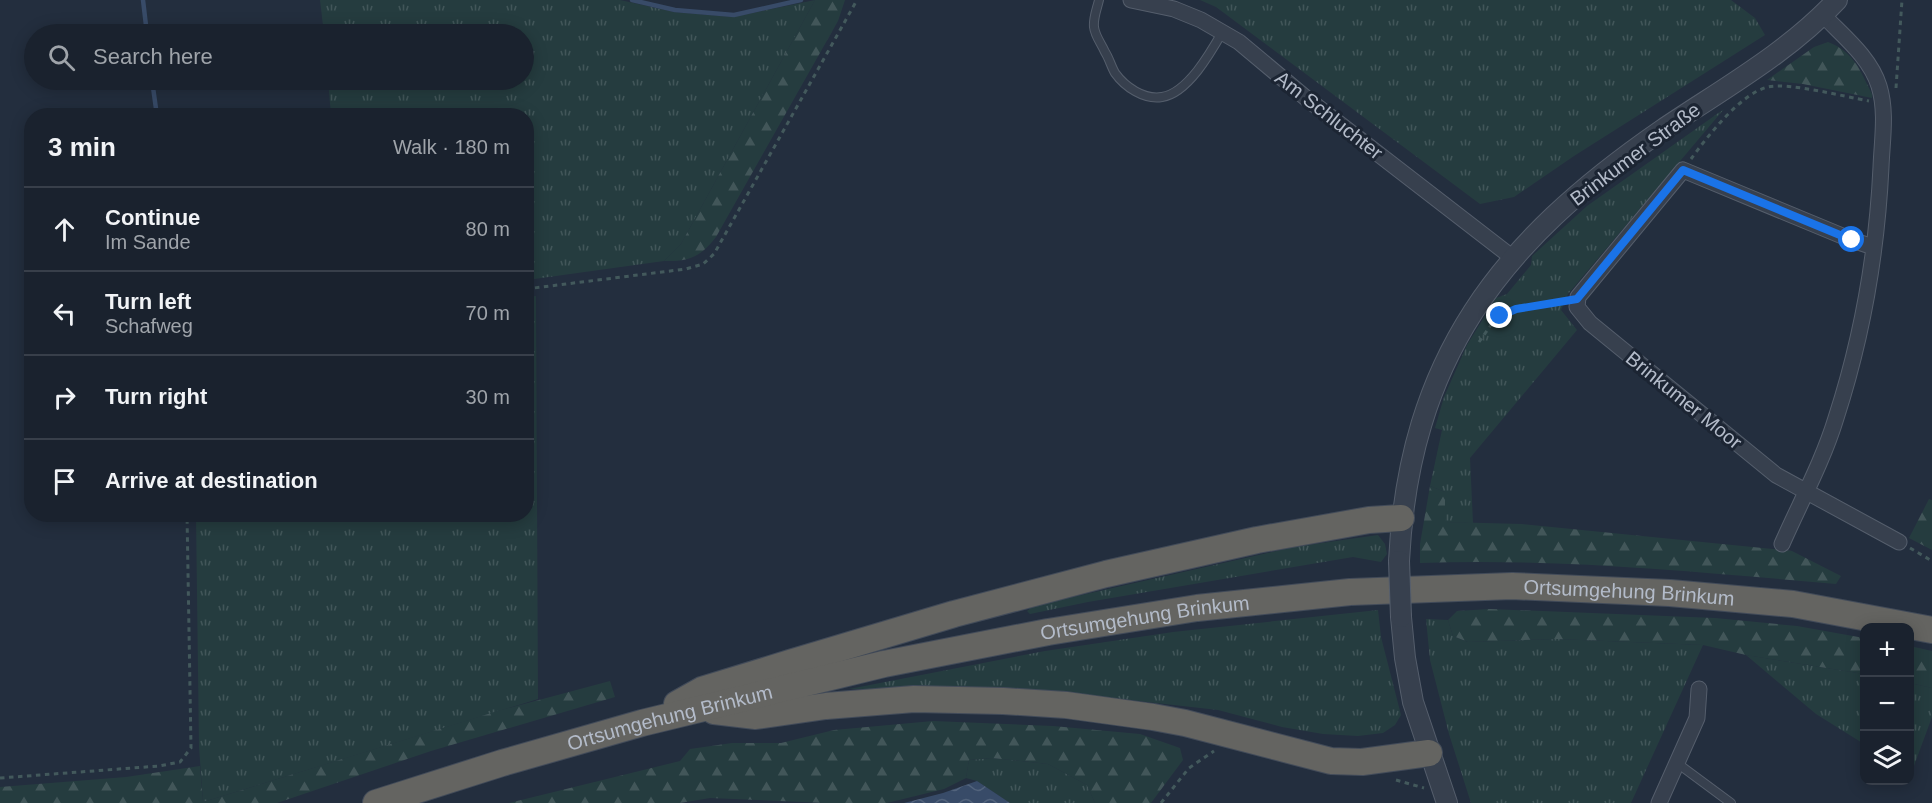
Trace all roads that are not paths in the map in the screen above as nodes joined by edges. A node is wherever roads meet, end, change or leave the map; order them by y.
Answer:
1 (1099, 0) edge
2 (1131, 0) edge
3 (1837, 0) edge
4 (1822, 15) junction
5 (1223, 32) junction
6 (1873, 247) junction
7 (1513, 258) junction
8 (1806, 490) junction
9 (1401, 518) junction
10 (1899, 542) road end
11 (1782, 544) dead end
12 (1932, 630) edge
13 (1699, 689) dead end
14 (696, 709) junction
15 (642, 723) junction
16 (1429, 753) junction
17 (1677, 763) junction
18 (1441, 797) edge
19 (376, 803) edge
20 (1659, 803) edge
21 (1731, 803) edge

1 - 5 lane
2 - 5 street, Am Schluchter
3 - 4 street, Brinkumer Straße
4 - 6 street
4 - 7 street, Brinkumer Straße
5 - 7 street, Am Schluchter
6 - 8 street
6 - 8 street, Brinkumer Moor
7 - 9 street, Brinkumer Straße
8 - 10 street, Brinkumer Moor
8 - 11 street
9 - 15 highway
9 - 16 street, Brinkumer Straße, bridge
12 - 14 highway, Ortsumgehung Brinkum
13 - 17 street
14 - 15 highway, Ortsumgehung Brinkum
14 - 16 highway
15 - 19 highway, Ortsumgehung Brinkum
16 - 18 street, Brinkumer Straße
17 - 20 street
17 - 21 lane

